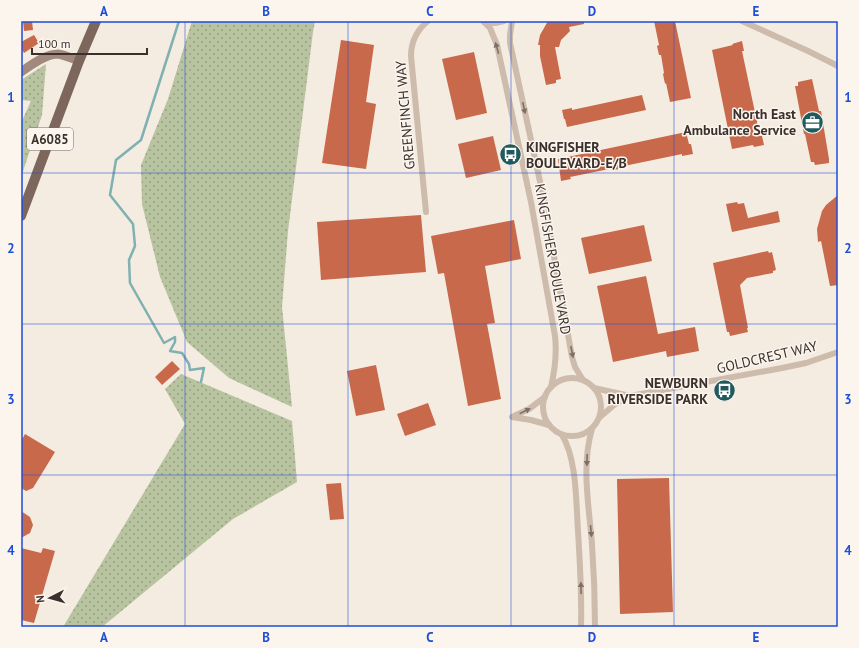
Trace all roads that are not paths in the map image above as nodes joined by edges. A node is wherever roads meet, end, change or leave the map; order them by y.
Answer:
1 (96, 21) edge
2 (428, 21) edge
3 (483, 21) edge
4 (504, 21) edge
5 (512, 21) edge
6 (742, 21) edge
7 (79, 61) junction
8 (838, 66) edge
9 (22, 68) edge
10 (426, 212) dead end
11 (21, 216) edge
12 (838, 352) edge
13 (583, 380) junction
14 (551, 387) junction
15 (594, 388) junction
16 (630, 396) junction
17 (545, 397) junction
18 (600, 417) junction
19 (549, 425) junction
20 (592, 429) junction
21 (562, 435) junction
22 (582, 627) edge
23 (595, 627) edge

1 - 7 main road, A6085
2 - 10 street, GREENFINCH WAY
3 - 4 street
14 -> 3 street, KINGFISHER BOULEVARD
5 -> 13 street, KINGFISHER BOULEVARD
6 - 8 street
7 - 9 street
7 - 11 main road, A6085
12 - 16 street, GOLDCREST WAY
13 - 14 street
13 - 15 street
14 - 17 street
15 - 16 street
15 - 18 street
16 - 18 street
17 - 19 street
19 -> 17 street
18 - 20 street
19 - 21 street
20 - 21 street
20 -> 23 street
22 -> 21 street

